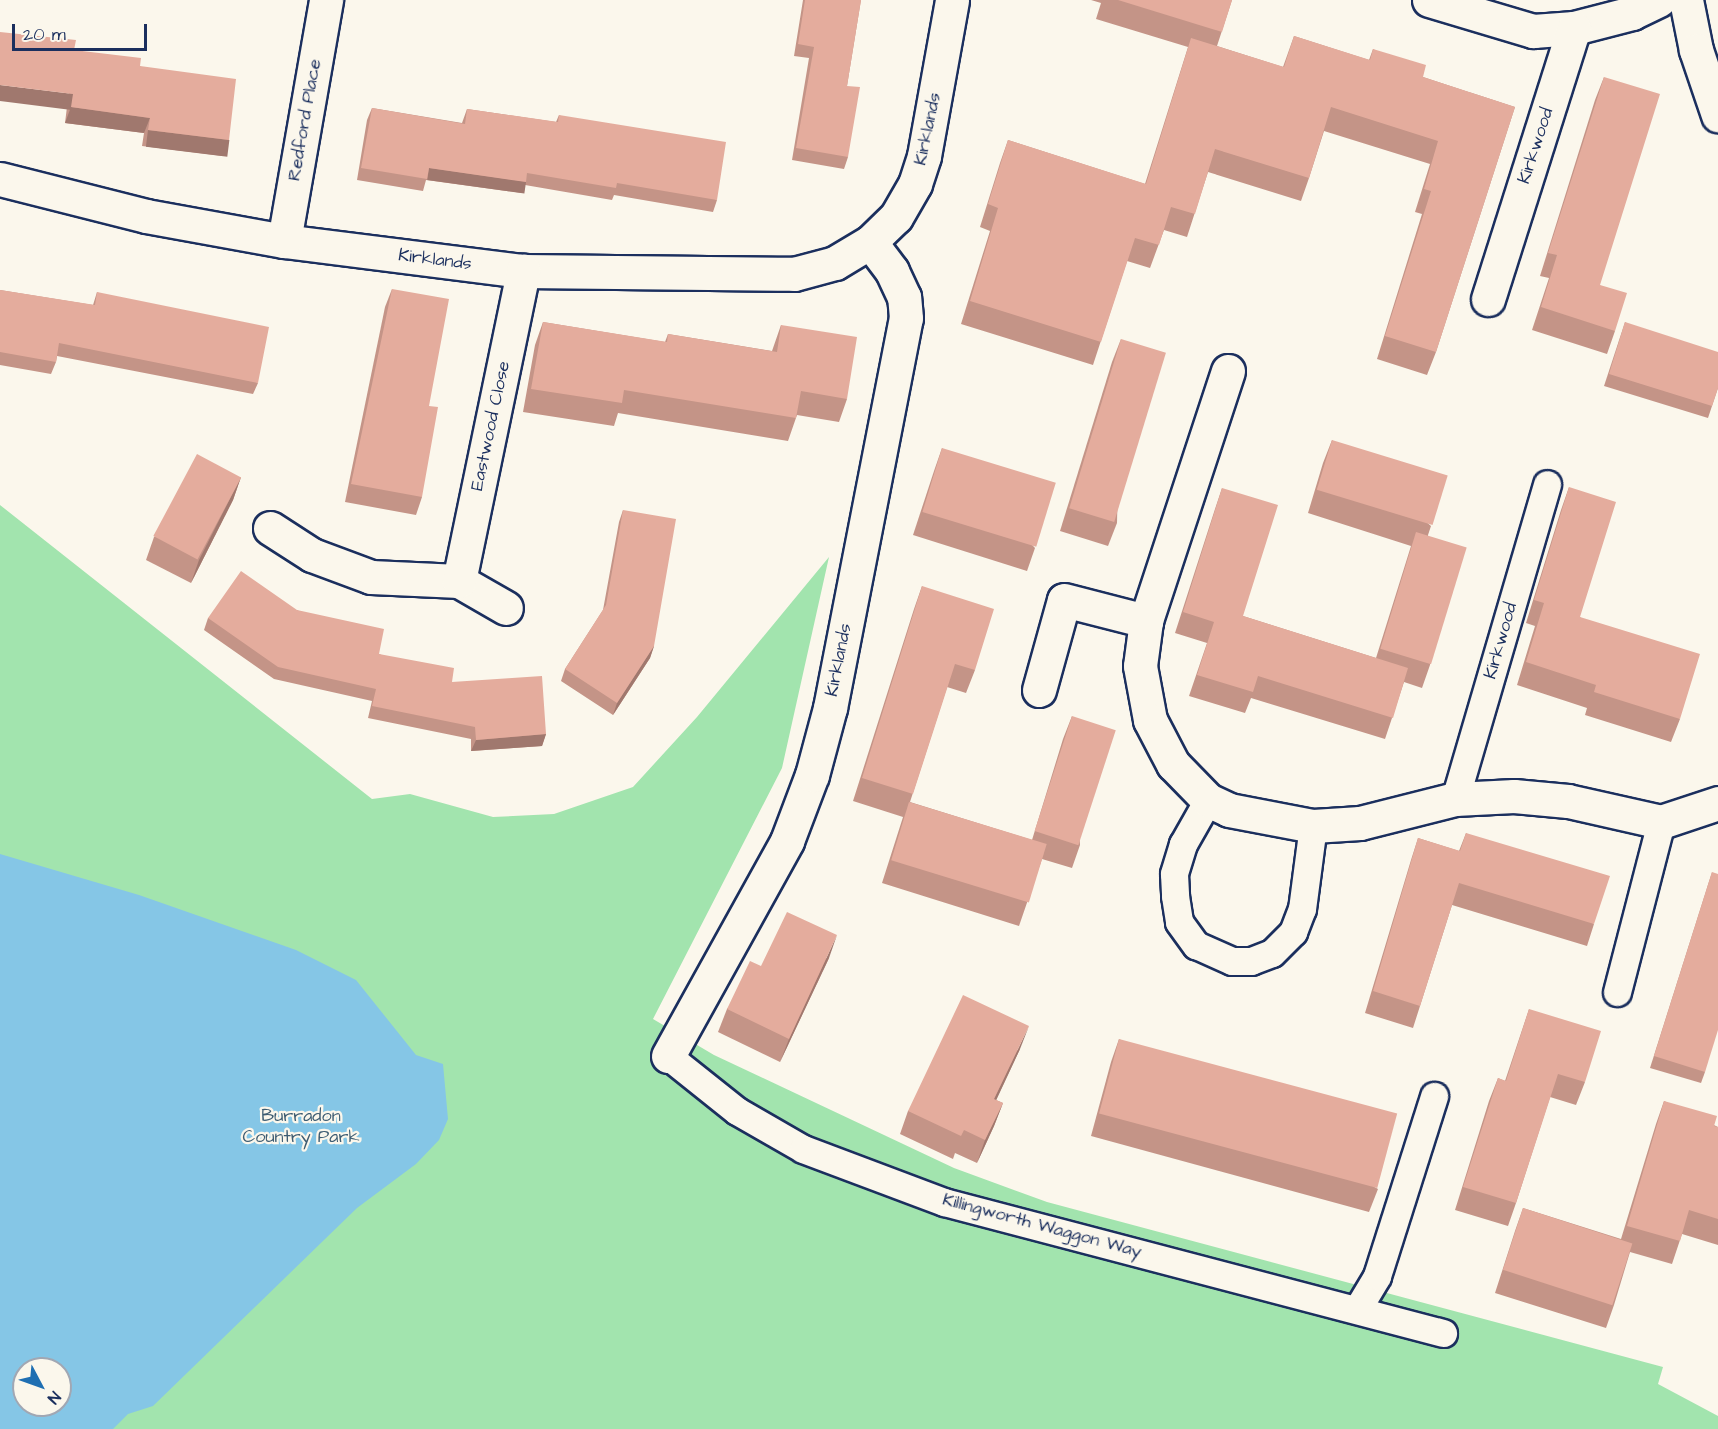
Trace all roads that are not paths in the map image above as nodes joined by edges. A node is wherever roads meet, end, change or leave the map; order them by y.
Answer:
1 (326, 0) edge
2 (952, 0) edge
3 (1429, 0) edge
4 (1659, 0) edge
5 (1686, 0) edge
6 (1574, 28) junction
7 (1718, 115) edge
8 (0, 179) edge
9 (284, 241) junction
10 (870, 242) junction
11 (523, 271) junction
12 (1488, 299) dead end
13 (1228, 371) dead end
14 (1547, 484) dead end
15 (270, 528) dead end
16 (459, 581) junction
17 (506, 608) dead end
18 (1146, 621) junction
19 (1039, 690) dead end
20 (1455, 799) junction
21 (1208, 800) junction
22 (1718, 802) edge
23 (1661, 822) junction
24 (1313, 826) junction
25 (1617, 993) dead end
26 (668, 1056) joint
27 (1434, 1096) dead end
28 (1358, 1308) junction
29 (1443, 1333) dead end

1 - 9 street, Redford Place
2 - 10 street, Kirklands
3 - 6 street
4 - 6 street
5 - 7 street
6 - 12 street, Kirkwood
8 - 9 street, Kirklands
9 - 11 street, Kirklands
10 - 11 street, Kirklands
10 - 26 street, Kirklands
11 - 16 street, Eastwood Close
13 - 18 street
14 - 20 lane, Kirkwood
15 - 16 street
16 - 17 street
18 - 19 street
18 - 21 street
20 - 23 street
20 - 24 street
21 - 24 street
21 - 24 lane
22 - 23 street
23 - 25 lane
26 - 28 lane, Killingworth Waggon Way
27 - 28 lane
28 - 29 lane, Killingworth Waggon Way

